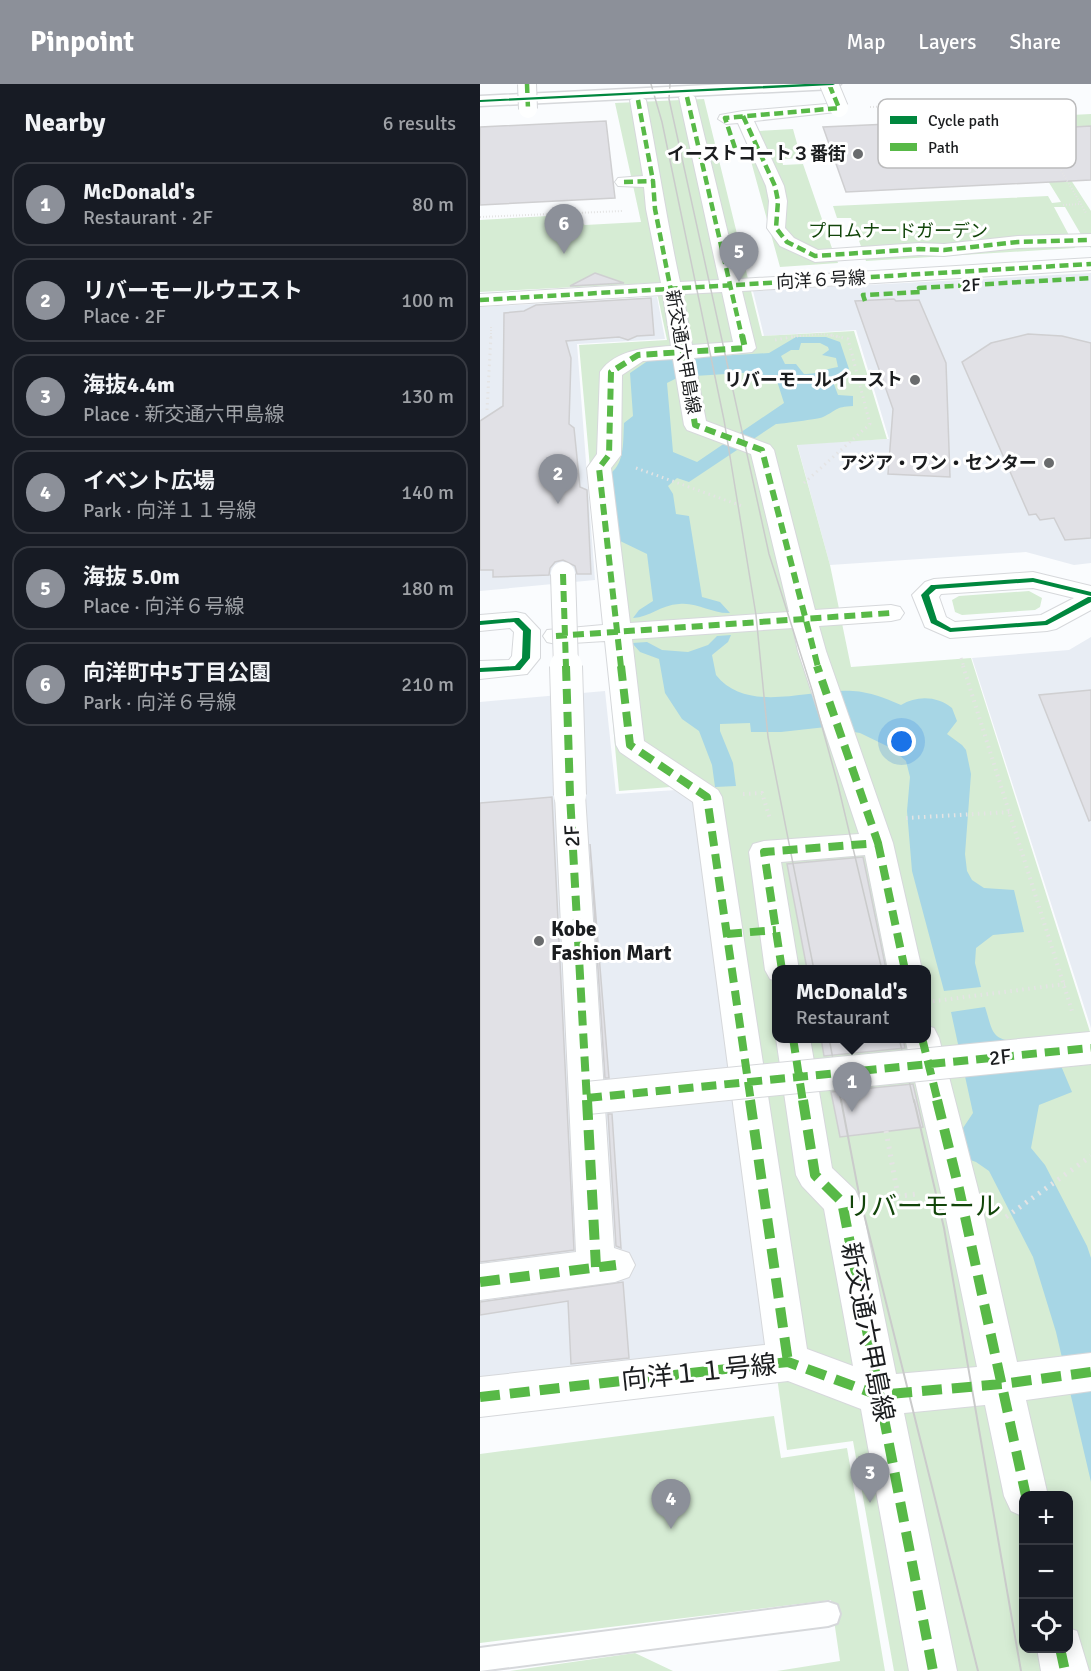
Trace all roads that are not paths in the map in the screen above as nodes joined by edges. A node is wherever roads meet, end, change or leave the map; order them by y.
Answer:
1 (527, 84) edge
2 (598, 84) edge
3 (831, 84) edge
4 (480, 90) edge
5 (671, 91) edge
6 (638, 100) dead end
7 (480, 101) edge
8 (528, 109) dead end
9 (743, 116) junction
10 (735, 148) dead end
11 (653, 181) junction
12 (624, 183) dead end
13 (1091, 240) edge
14 (1091, 264) edge
15 (1091, 278) edge
16 (730, 285) junction
17 (672, 289) junction
18 (480, 300) edge
19 (865, 301) dead end
20 (684, 353) junction
21 (563, 574) dead end
22 (1091, 594) edge
23 (1091, 599) edge
24 (891, 613) dead end
25 (804, 619) junction
26 (480, 623) edge
27 (616, 632) junction
28 (556, 636) dead end
29 (480, 670) edge
30 (878, 843) junction
31 (776, 930) junction
32 (727, 934) junction
33 (781, 965) edge
34 (904, 965) edge
35 (794, 1043) edge
36 (923, 1043) edge
37 (1091, 1048) edge
38 (587, 1098) junction
39 (480, 1282) edge
40 (788, 1362) junction
41 (1073, 1374) edge
42 (1002, 1384) junction
43 (879, 1395) junction
44 (480, 1397) edge
45 (1025, 1491) edge
46 (828, 1614) dead end
47 (1061, 1653) edge
48 (480, 1660) edge
49 (933, 1671) edge
50 (1065, 1671) edge

1 - 8 street, bridge
2 - 4 street
3 - 5 street
3 - 9 street, bridge
5 - 7 street
5 - 16 street
6 - 11 street, 新交通六甲島線
9 - 10 street
9 - 13 street
11 - 12 street
11 - 17 street, 新交通六甲島線
14 - 16 street, 向洋６号線
15 - 19 street, 2F
16 - 17 street, 向洋６号線
16 - 20 street
17 - 18 street, 向洋６号線
17 - 20 street, 新交通六甲島線
20 - 25 street, 新交通六甲島線
20 - 27 street
21 - 38 street, 2F, bridge
22 - 23 street
24 - 25 street
25 - 27 street
25 - 30 street
26 - 29 street
27 - 28 street
27 - 32 street
30 - 31 street
30 - 34 street
31 - 32 street
31 - 33 street
32 - 40 street
35 - 43 street, 新交通六甲島線
36 - 42 street
37 - 38 street, 2F, bridge
38 - 39 street, 2F
40 - 43 street, 向洋１１号線
40 - 44 street, 向洋１１号線
41 - 42 street, 向洋１１号線
42 - 43 street, 向洋１１号線
42 - 45 street
43 - 49 street, 新交通六甲島線
46 - 48 lane
47 - 50 street

